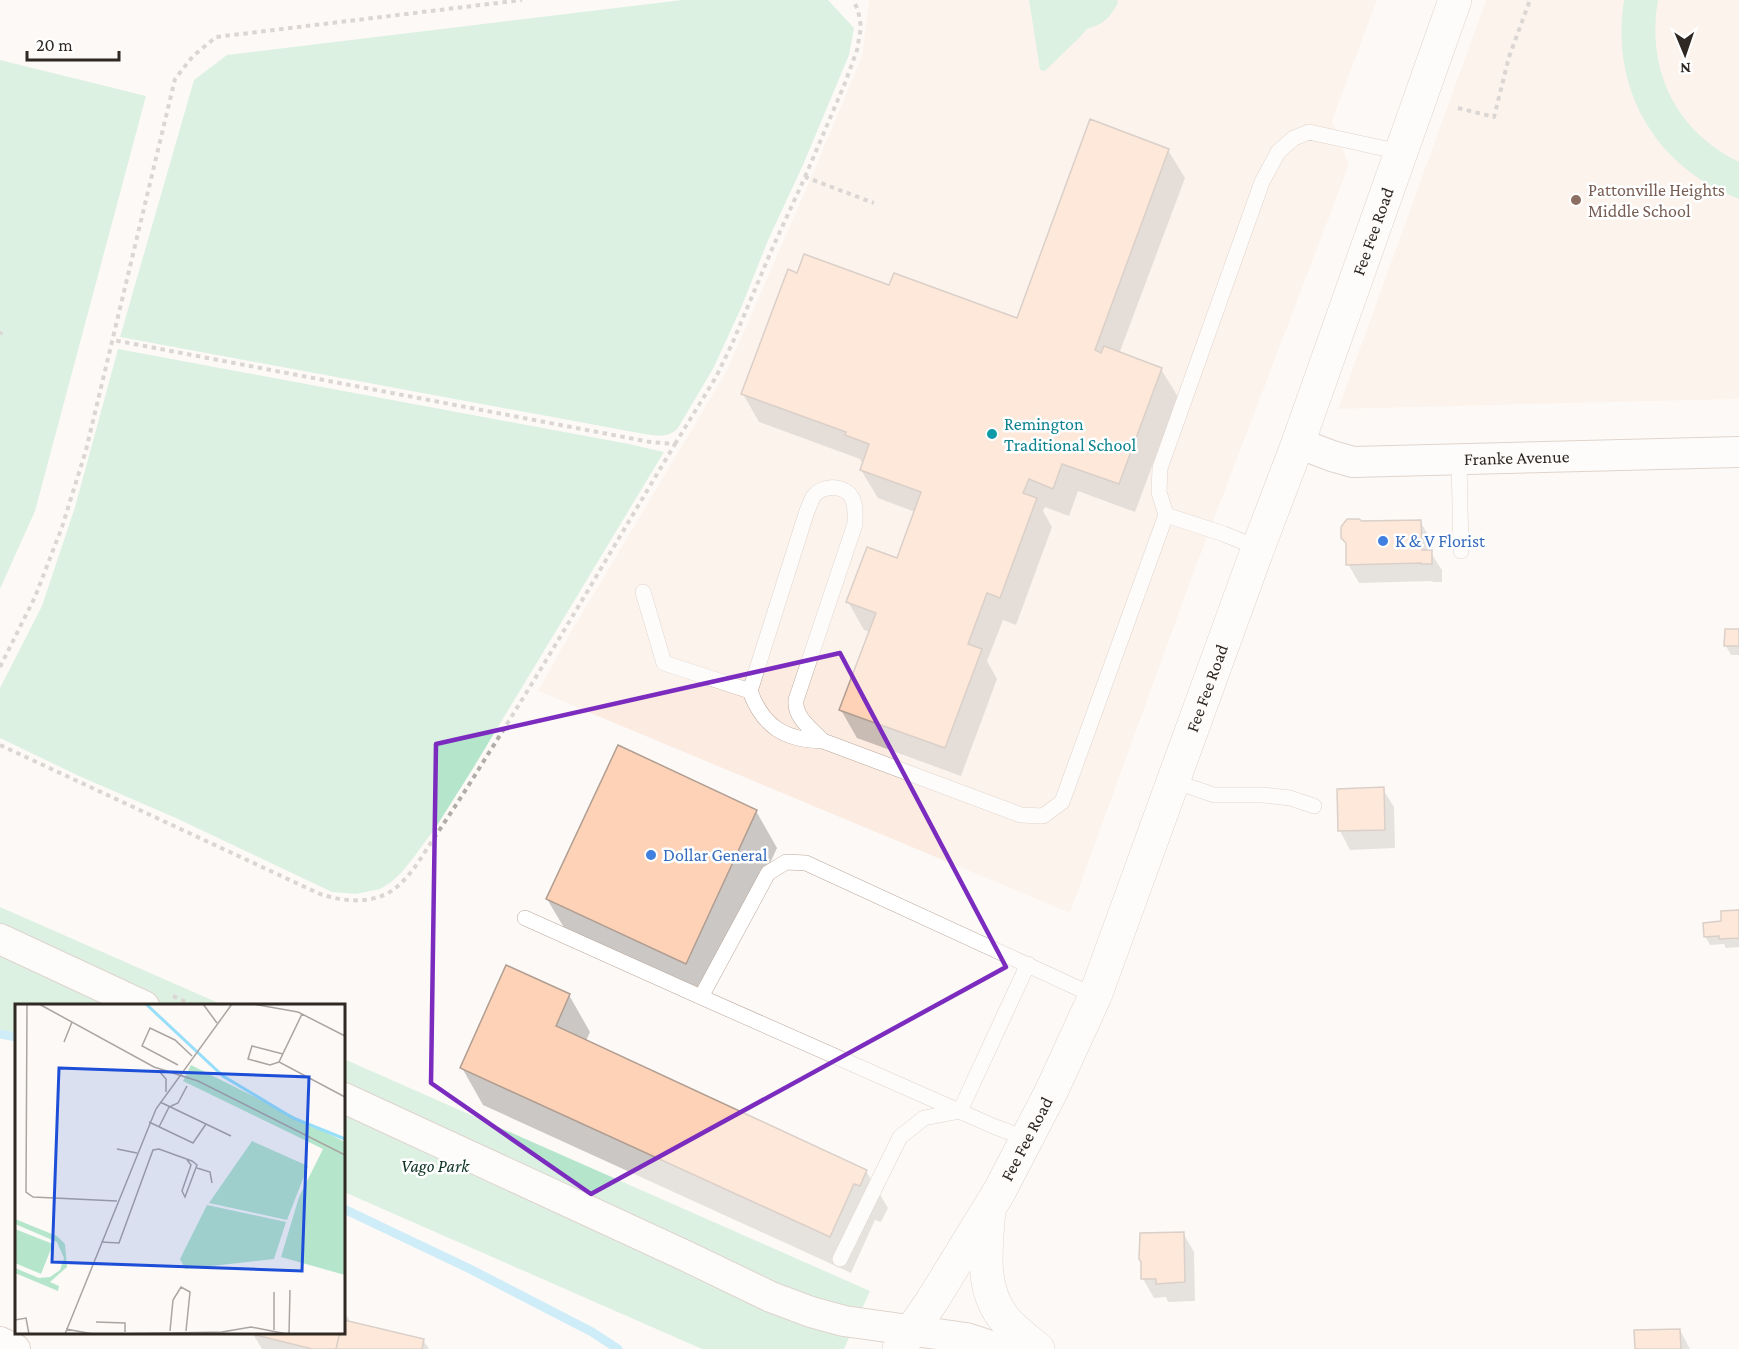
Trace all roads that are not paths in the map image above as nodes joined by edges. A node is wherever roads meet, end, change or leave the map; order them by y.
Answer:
1 (1455, 0) edge
2 (1400, 152) junction
3 (1298, 442) junction
4 (1739, 452) edge
5 (1458, 460) junction
6 (1166, 515) junction
7 (1258, 548) junction
8 (1461, 552) dead end
9 (643, 592) dead end
10 (750, 691) junction
11 (823, 741) junction
12 (1173, 781) junction
13 (1314, 806) dead end
14 (525, 918) dead end
15 (0, 939) edge
16 (1028, 964) junction
17 (1095, 996) junction
18 (701, 997) junction
19 (142, 1004) edge
20 (345, 1098) edge
21 (960, 1110) junction
22 (1027, 1139) junction
23 (990, 1207) junction
24 (840, 1259) dead end
25 (906, 1339) edge
26 (0, 1342) edge
27 (15, 1349) edge
28 (1000, 1349) edge
29 (1038, 1349) edge

1 - 2 street, Fee Fee Road
2 - 3 street, Fee Fee Road
2 - 6 lane
3 - 5 street, Franke Avenue
3 - 7 street, Fee Fee Road
4 - 5 street, Franke Avenue
5 - 8 lane
6 - 7 lane
6 - 11 lane
7 - 12 street, Fee Fee Road
9 - 10 lane
10 - 11 lane
10 - 11 lane
12 - 13 lane
12 - 17 street, Fee Fee Road
14 - 18 lane
15 - 19 street
16 - 17 lane
16 - 18 lane
16 - 21 lane
17 - 22 street, Fee Fee Road
18 - 21 lane
20 - 25 street
21 - 22 lane
21 - 24 lane
22 - 23 street, Fee Fee Road
23 - 25 street, Fee Fee Road
23 - 29 street
25 - 28 street
26 - 27 street

